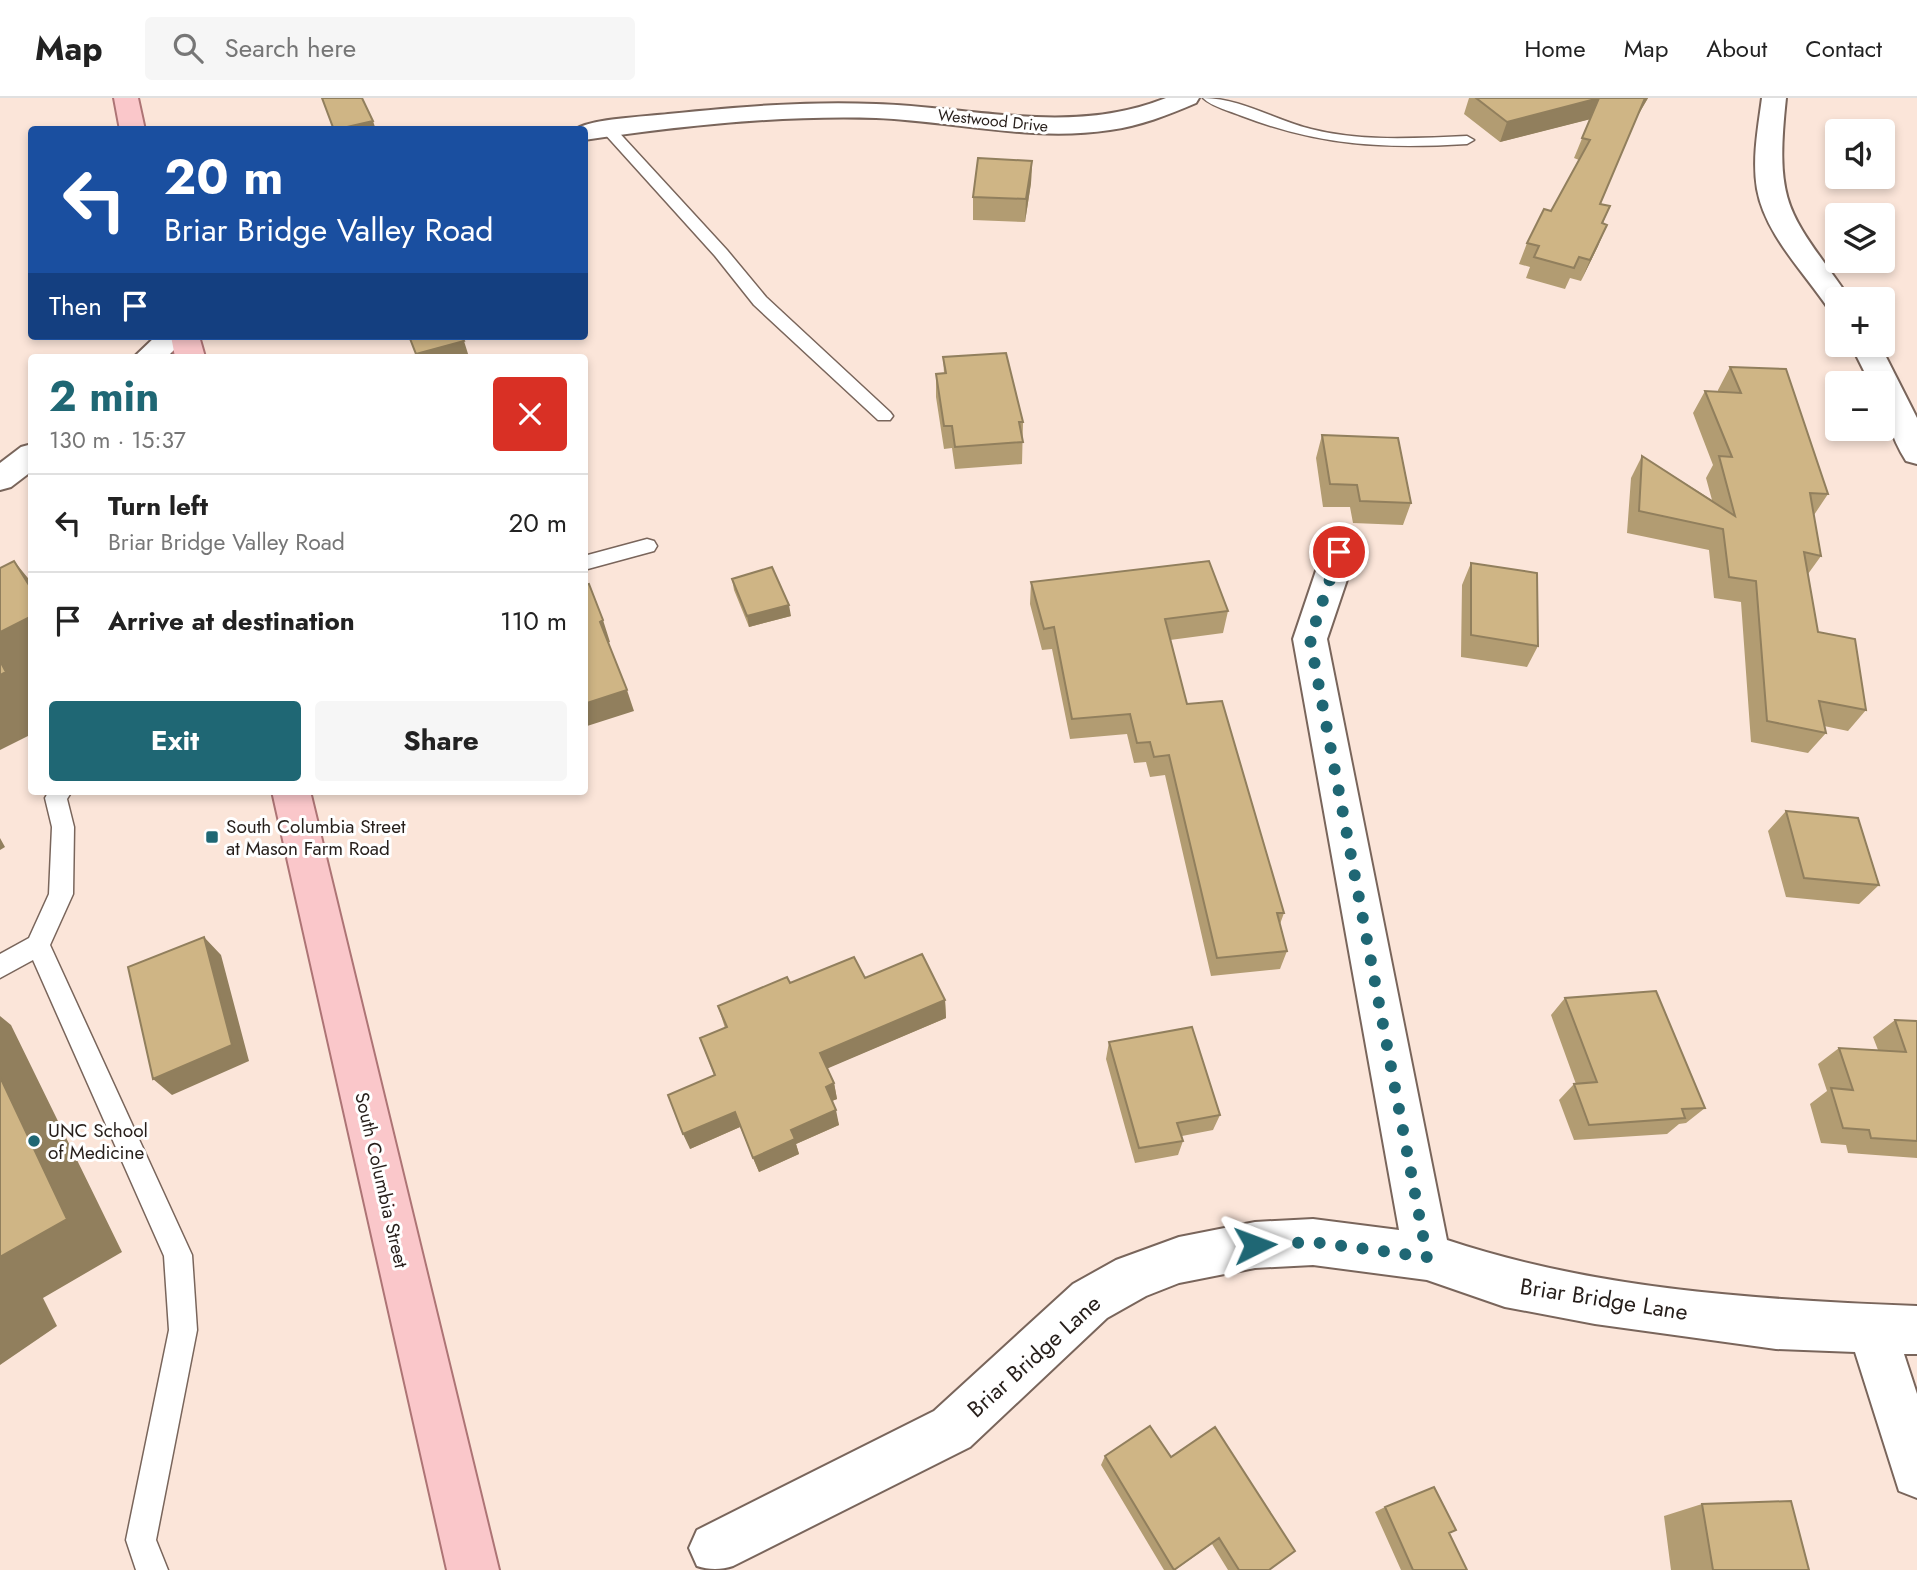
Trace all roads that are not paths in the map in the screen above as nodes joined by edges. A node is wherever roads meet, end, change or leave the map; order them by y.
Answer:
1 (126, 98) edge
2 (1000, 98) edge
3 (1187, 98) edge
4 (1210, 98) edge
5 (1774, 98) edge
6 (132, 126) edge
7 (1028, 126) junction
8 (596, 131) edge
9 (1466, 140) dead end
10 (1828, 287) edge
11 (169, 340) edge
12 (153, 354) edge
13 (1872, 357) edge
14 (884, 416) dead end
15 (1917, 454) edge
16 (28, 457) edge
17 (0, 479) edge
18 (647, 545) dead end
19 (1339, 552) dead end
20 (588, 562) edge
21 (58, 795) edge
22 (292, 795) edge
23 (38, 946) junction
24 (0, 967) edge
25 (1427, 1257) junction
26 (1894, 1330) edge
27 (1917, 1473) edge
28 (715, 1548) dead end
29 (152, 1570) edge
30 (473, 1570) edge

1 - 6 main road
2 - 7 street
3 - 7 street, Westwood Drive
4 - 9 lane
5 - 10 street
7 - 8 street, Westwood Drive
8 - 14 lane
11 - 12 street
13 - 15 street
16 - 17 street
18 - 20 lane
19 - 25 street
21 - 23 lane
22 - 30 main road, South Columbia Street
23 - 24 lane
23 - 29 lane
25 - 26 street, Briar Bridge Lane
25 - 28 street, Briar Bridge Lane
26 - 27 street

